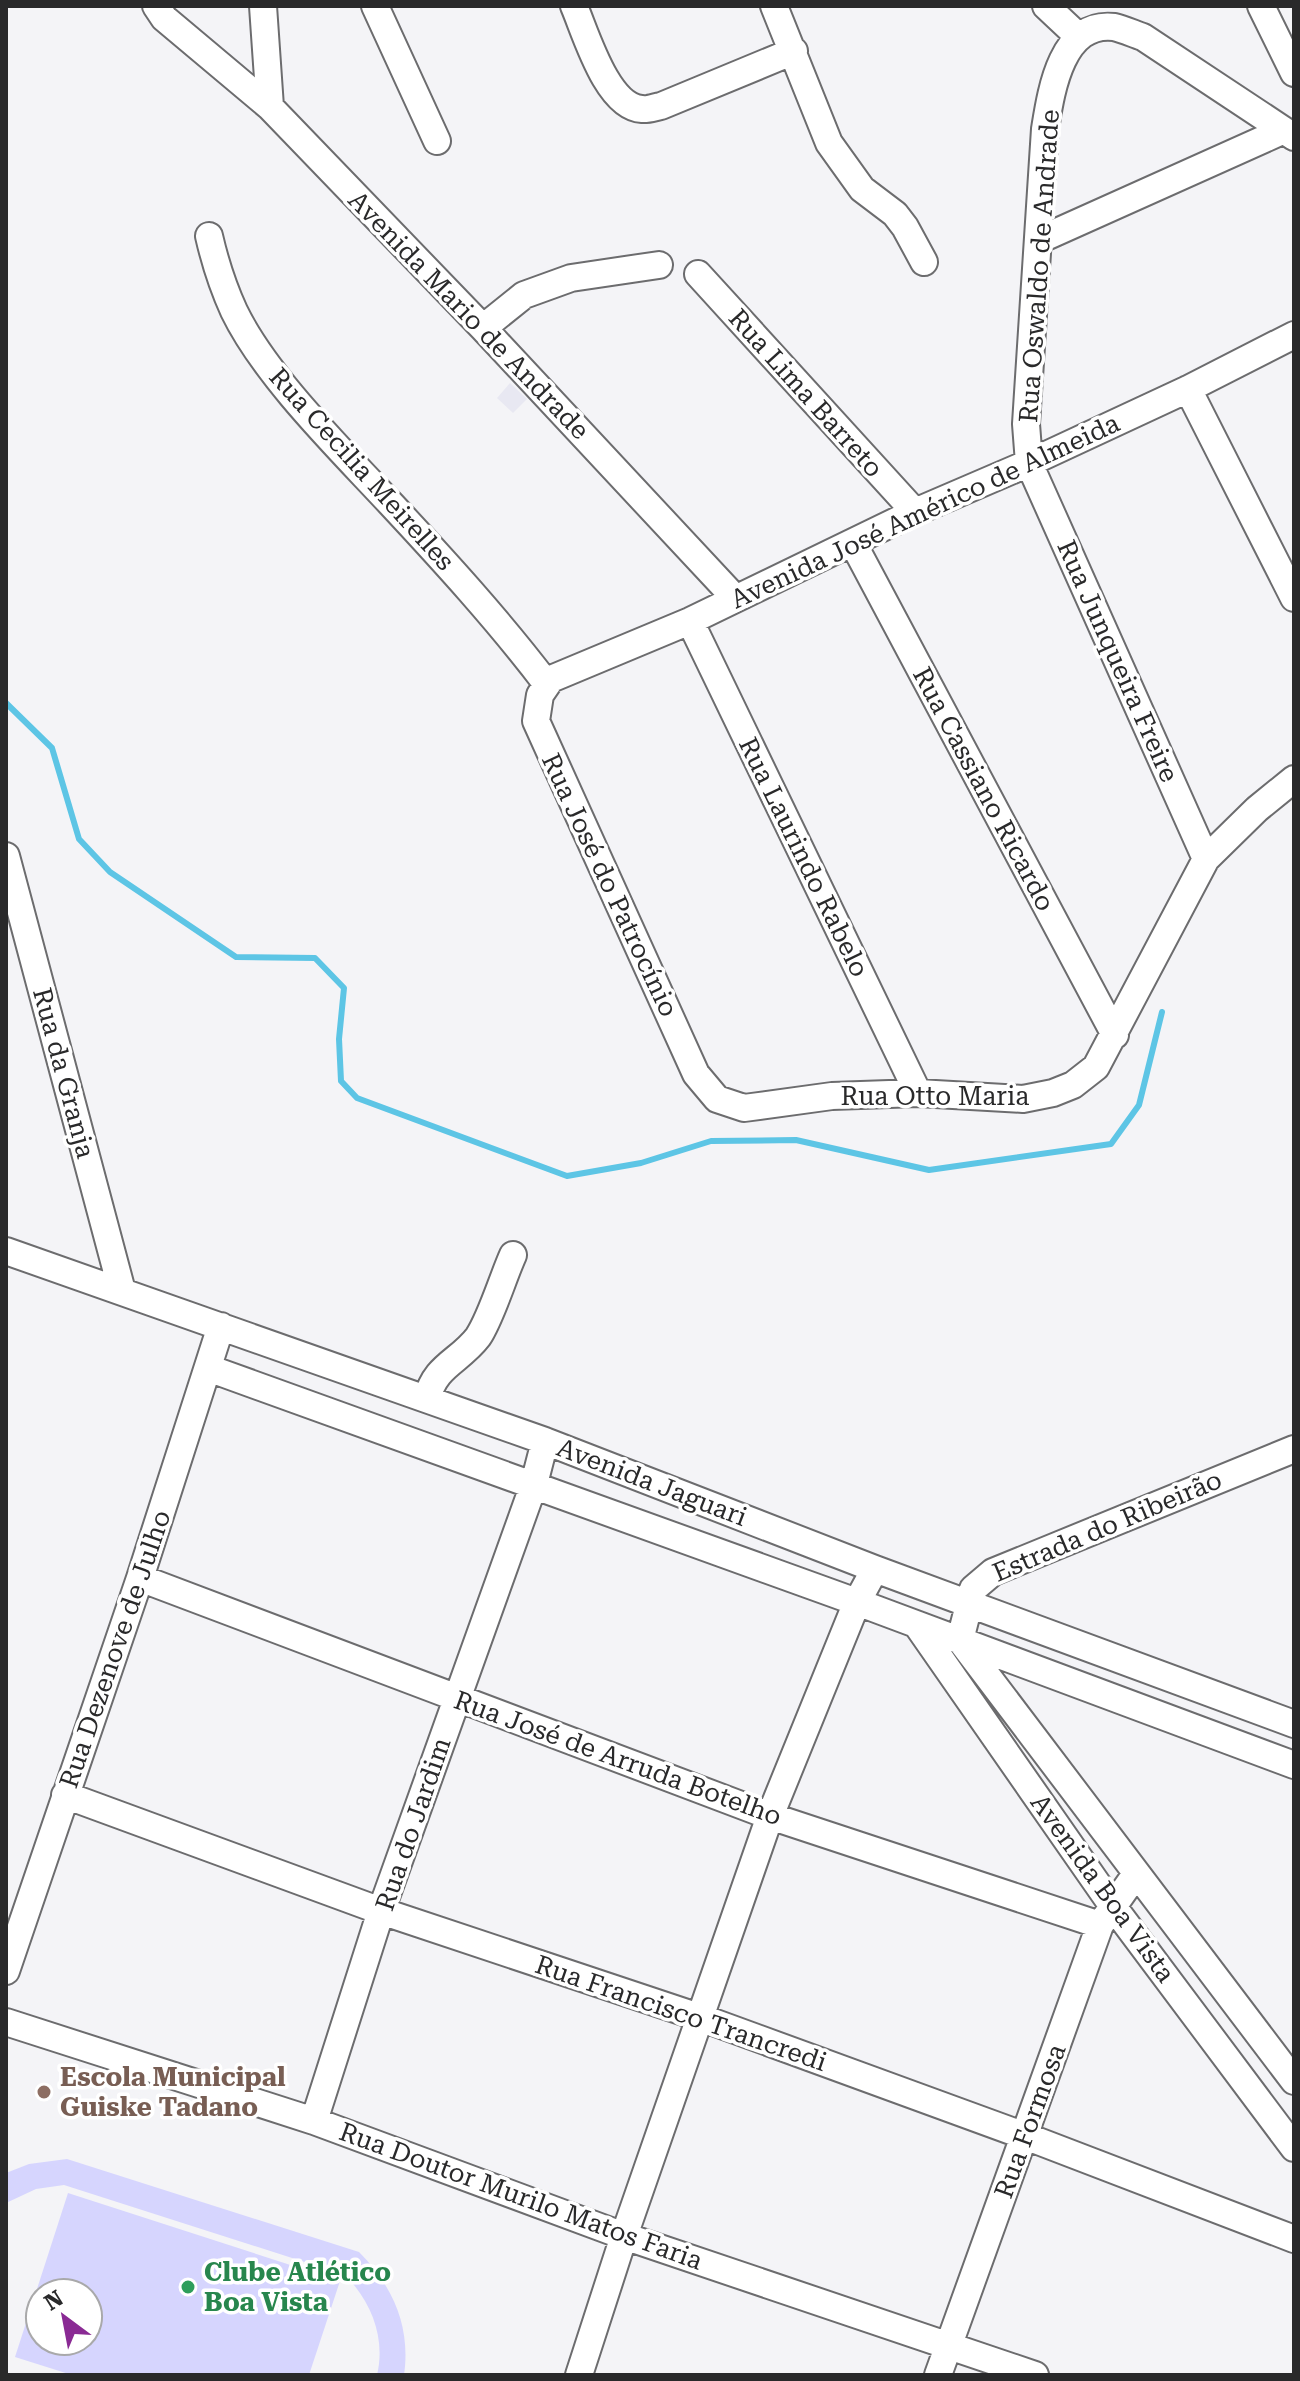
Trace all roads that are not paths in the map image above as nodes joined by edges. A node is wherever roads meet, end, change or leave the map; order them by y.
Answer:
1 (156, 6) edge
2 (263, 6) edge
3 (375, 6) edge
4 (574, 6) edge
5 (774, 6) edge
6 (1046, 6) edge
7 (1261, 6) edge
8 (1079, 37) junction
9 (794, 51) junction
10 (1294, 73) edge
11 (270, 107) junction
12 (1288, 134) edge
13 (437, 141) dead end
14 (209, 236) dead end
15 (1039, 240) junction
16 (924, 262) dead end
17 (659, 265) dead end
18 (698, 274) dead end
19 (483, 328) junction
20 (1294, 335) edge
21 (1188, 389) junction
22 (1029, 463) junction
23 (915, 512) junction
24 (853, 543) junction
25 (1284, 552) edge
26 (735, 598) junction
27 (1294, 598) edge
28 (690, 621) junction
29 (549, 681) junction
30 (1294, 779) edge
31 (6, 856) edge
32 (1206, 859) junction
33 (1115, 1035) junction
34 (707, 1089) joint
35 (918, 1093) junction
36 (6, 1251) edge
37 (513, 1255) dead end
38 (122, 1291) junction
39 (221, 1326) junction
40 (208, 1368) junction
41 (427, 1399) junction
42 (545, 1441) junction
43 (1294, 1449) edge
44 (534, 1484) junction
45 (875, 1569) junction
46 (140, 1578) junction
47 (857, 1602) junction
48 (969, 1602) junction
49 (917, 1625) junction
50 (960, 1640) junction
51 (457, 1698) junction
52 (1294, 1724) edge
53 (1294, 1765) edge
54 (65, 1795) junction
55 (770, 1816) junction
56 (1136, 1874) junction
57 (381, 1911) junction
58 (1106, 1915) junction
59 (6, 1971) edge
60 (702, 2018) junction
61 (6, 2022) edge
62 (1294, 2081) edge
63 (314, 2121) junction
64 (1025, 2136) junction
65 (1294, 2148) edge
66 (624, 2236) junction
67 (1294, 2239) edge
68 (949, 2344) junction
69 (579, 2375) edge
70 (938, 2375) edge
71 (1035, 2375) edge

1 - 11 street, Avenida Mario de Andrade
2 - 11 street
3 - 13 street
4 - 9 street
5 - 9 street
6 - 8 street
7 - 10 street
8 - 12 street
8 - 15 street, Rua Oswaldo de Andrade
9 - 16 street
11 - 19 street, Avenida Mario de Andrade
12 - 15 street
14 - 29 street, Rua Cecilia Meirelles
15 - 22 street, Rua Oswaldo de Andrade
17 - 19 street
18 - 23 street, Rua Lima Barreto
19 - 26 street, Avenida Mario de Andrade
20 - 21 street, Avenida José Américo de Almeida
21 - 22 street, Avenida José Américo de Almeida
21 - 25 street
22 - 23 street, Avenida José Américo de Almeida
22 - 32 street, Rua Junqueira Freire
23 - 24 street, Avenida José Américo de Almeida
24 - 26 street, Avenida José Américo de Almeida
24 - 33 street, Rua Cassiano Ricardo
25 - 27 street
26 - 28 street, Avenida José Américo de Almeida
28 - 29 street, Avenida José Américo de Almeida
28 - 35 street, Rua Laurindo Rabelo
29 - 34 street, Rua José do Patrocínio
30 - 32 street, Rua Otto Maria
31 - 38 street, Rua da Granja
32 - 33 street, Rua Otto Maria
33 - 35 street, Rua Otto Maria
34 - 35 street, Rua Otto Maria
36 - 38 street, Avenida Jaguari
37 - 41 street
38 - 39 street, Avenida Jaguari
39 - 40 street, Rua Dezenove de Julho
39 - 41 street, Avenida Jaguari
40 - 44 street, Avenida Jaguari
40 - 46 street, Rua Dezenove de Julho
41 - 42 street, Avenida Jaguari
42 - 44 street, Rua do Jardim
42 - 45 street, Avenida Jaguari
43 - 48 street, Estrada do Ribeirão
44 - 47 street, Avenida Jaguari
44 - 51 street, Rua do Jardim
45 - 47 street
45 - 48 street, Avenida Jaguari
46 - 51 street, Rua José de Arruda Botelho
46 - 54 street, Rua Dezenove de Julho
47 - 49 street, Avenida Jaguari
47 - 55 street
48 - 50 street, Estrada do Ribeirão
48 - 52 street, Avenida Jaguari
49 - 50 street, Avenida Jaguari
49 - 58 street, Avenida Boa Vista
50 - 53 street, Avenida Jaguari
50 - 56 street, Avenida Boa Vista
51 - 55 street, Rua José de Arruda Botelho
51 - 57 street, Rua do Jardim
54 - 57 street, Rua Francisco Trancredi
54 - 59 street, Rua Dezenove de Julho
55 - 58 street, Rua José de Arruda Botelho
55 - 60 street
56 - 58 street, Rua Formosa
56 - 62 street, Avenida Boa Vista
57 - 60 street, Rua Francisco Trancredi
57 - 63 street, Rua do Jardim
58 - 64 street, Rua Formosa
58 - 65 street, Avenida Boa Vista
60 - 64 street, Rua Francisco Trancredi
60 - 66 street
61 - 63 street, Rua Doutor Murilo Matos Faria
63 - 66 street, Rua Doutor Murilo Matos Faria
64 - 67 street, Rua Francisco Trancredi
64 - 68 street, Rua Formosa
66 - 68 street, Rua Doutor Murilo Matos Faria
66 - 69 street
68 - 70 street, Rua Formosa
68 - 71 street, Rua Doutor Murilo Matos Faria

